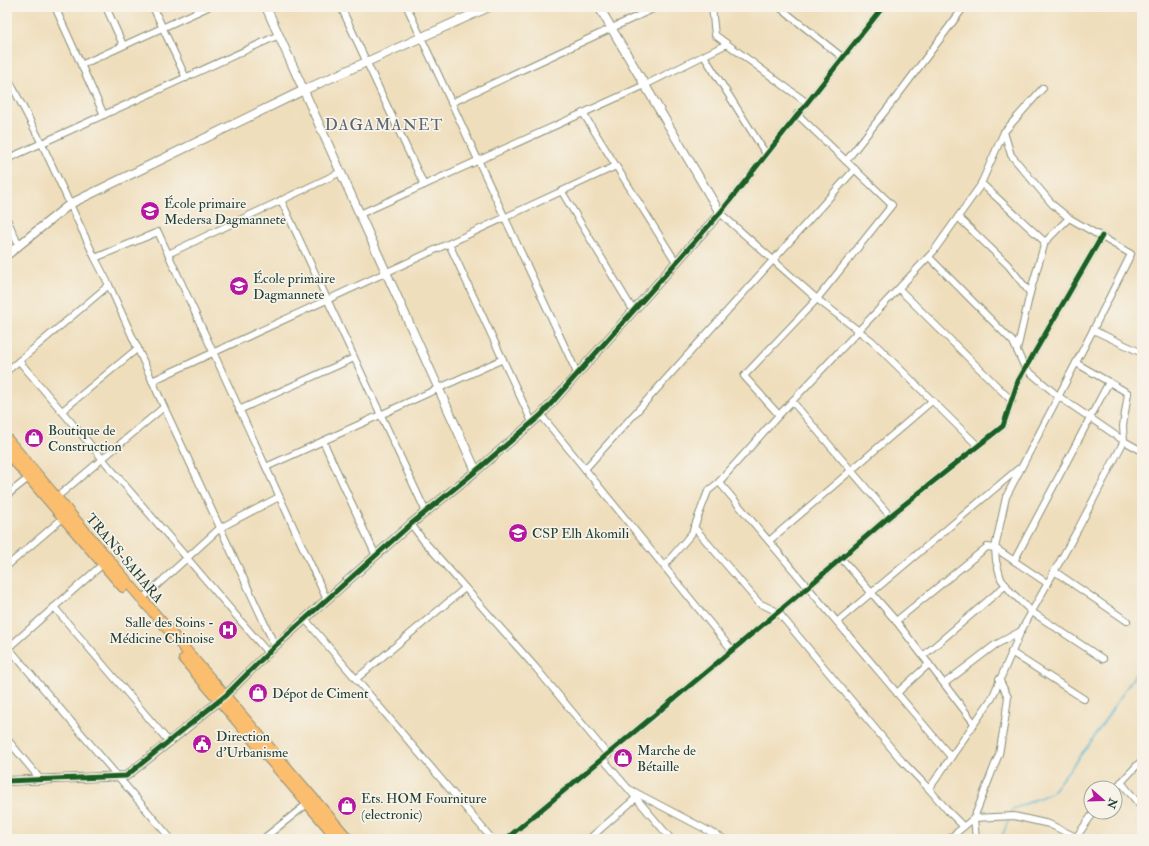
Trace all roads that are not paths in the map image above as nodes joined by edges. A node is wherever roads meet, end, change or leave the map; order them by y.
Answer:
1 (55, 7) edge
2 (106, 7) edge
3 (153, 7) edge
4 (208, 7) edge
5 (266, 7) edge
6 (341, 7) edge
7 (407, 7) edge
8 (489, 7) edge
9 (599, 7) edge
10 (657, 7) edge
11 (712, 7) edge
12 (779, 7) edge
13 (882, 7) edge
14 (964, 7) edge
15 (476, 10) edge
16 (163, 28) junction
17 (612, 28) junction
18 (279, 35) junction
19 (421, 38) junction
20 (727, 44) junction
21 (123, 45) junction
22 (704, 56) junction
23 (842, 57) junction
24 (366, 62) junction
25 (81, 65) junction
26 (7, 76) edge
27 (186, 78) junction
28 (645, 85) junction
29 (1043, 88) dead end
30 (304, 90) junction
31 (806, 102) junction
32 (451, 103) junction
33 (583, 113) junction
34 (797, 114) junction
35 (104, 115) junction
36 (1004, 132) junction
37 (42, 144) junction
38 (766, 154) junction
39 (7, 159) edge
40 (478, 161) junction
41 (846, 161) junction
42 (616, 166) junction
43 (854, 169) junction
44 (341, 172) junction
45 (981, 183) junction
46 (424, 185) junction
47 (562, 192) junction
48 (281, 200) junction
49 (70, 204) junction
50 (720, 213) junction
51 (360, 214) junction
52 (958, 216) junction
53 (1069, 218) junction
54 (7, 219) edge
55 (505, 219) junction
56 (1102, 236) junction
57 (1045, 242) junction
58 (449, 244) junction
59 (19, 246) junction
60 (168, 254) junction
61 (7, 255) edge
62 (929, 257) junction
63 (95, 258) junction
64 (773, 260) junction
65 (676, 262) junction
66 (386, 273) junction
67 (109, 284) junction
68 (899, 289) junction
69 (1030, 293) junction
70 (817, 299) junction
71 (327, 300) junction
72 (633, 310) junction
73 (1093, 330) junction
74 (859, 331) junction
75 (138, 348) junction
76 (1017, 350) junction
77 (213, 353) junction
78 (1142, 353) edge
79 (354, 358) junction
80 (503, 359) junction
81 (19, 361) junction
82 (1076, 363) junction
83 (1026, 368) junction
84 (7, 371) edge
85 (577, 373) junction
86 (152, 381) junction
87 (1109, 382) junction
88 (438, 388) junction
89 (1058, 396) junction
90 (792, 401) junction
91 (932, 401) junction
92 (1012, 401) junction
93 (164, 407) junction
94 (239, 410) junction
95 (62, 411) junction
96 (380, 415) junction
97 (540, 415) junction
98 (778, 415) junction
99 (1090, 418) junction
100 (532, 422) junction
101 (7, 439) edge
102 (323, 441) junction
103 (1124, 441) junction
104 (978, 446) junction
105 (1142, 451) edge
106 (7, 452) edge
107 (103, 459) junction
108 (1020, 467) junction
109 (266, 468) junction
110 (585, 469) junction
111 (851, 470) junction
112 (476, 471) junction
113 (33, 475) junction
114 (720, 482) junction
115 (7, 495) edge
116 (279, 497) junction
117 (57, 498) junction
118 (426, 512) junction
119 (890, 516) junction
120 (63, 518) junction
121 (411, 524) junction
122 (694, 527) junction
123 (220, 528) junction
124 (769, 541) junction
125 (995, 548) junction
126 (376, 556) junction
127 (187, 558) junction
128 (841, 558) junction
129 (1014, 561) junction
130 (103, 564) junction
131 (7, 566) edge
132 (664, 566) junction
133 (1054, 571) junction
134 (1047, 583) junction
135 (1006, 585) junction
136 (808, 587) junction
137 (465, 588) junction
138 (872, 593) junction
139 (142, 599) junction
140 (326, 600) junction
141 (54, 607) junction
142 (778, 612) junction
143 (1032, 612) junction
144 (305, 619) junction
145 (896, 620) junction
146 (838, 621) junction
147 (1127, 621) dead end
148 (1021, 631) junction
149 (275, 646) junction
150 (8, 647) edge
151 (732, 650) junction
152 (1011, 652) junction
153 (268, 653) junction
154 (922, 656) junction
155 (1103, 660) dead end
156 (929, 664) junction
157 (356, 679) junction
158 (999, 679) junction
159 (944, 683) junction
160 (897, 693) junction
161 (222, 698) junction
162 (1084, 699) dead end
163 (974, 723) junction
164 (7, 739) edge
165 (169, 742) junction
166 (605, 757) junction
167 (951, 757) junction
168 (1142, 760) edge
169 (117, 776) junction
170 (40, 779) junction
171 (1123, 780) edge
172 (7, 781) edge
173 (1123, 784) edge
174 (629, 789) junction
175 (930, 789) junction
176 (636, 798) junction
177 (308, 804) junction
178 (1142, 808) edge
179 (974, 818) junction
180 (1089, 820) edge
181 (963, 826) junction
182 (1077, 838) edge
183 (171, 839) edge
184 (263, 839) edge
185 (338, 839) edge
186 (348, 839) edge
187 (492, 839) edge
188 (506, 839) edge
189 (589, 839) edge
190 (671, 839) edge
191 (724, 839) edge
192 (949, 839) edge
193 (976, 839) edge

1 - 25 street
2 - 21 street
3 - 16 street
4 - 16 street
5 - 18 street
6 - 24 street
7 - 19 street
8 - 15 street
9 - 17 street
10 - 17 street
11 - 20 street
12 - 23 street
13 - 23 street
14 - 41 street
15 - 19 street
16 - 21 street
16 - 27 street
17 - 28 street
17 - 32 street
18 - 27 street
18 - 30 street
19 - 24 street
19 - 32 street
20 - 22 street
20 - 31 street
21 - 25 street
22 - 28 street
22 - 38 street
23 - 31 street
24 - 30 street
24 - 46 street
25 - 35 street
26 - 37 street
27 - 35 street
28 - 33 street
28 - 50 street
29 - 36 street
30 - 44 street
30 - 49 street
31 - 34 street
32 - 40 street
33 - 40 street
33 - 42 street
34 - 38 street
34 - 41 street
35 - 37 street
36 - 45 street
36 - 53 street
37 - 39 street
37 - 49 street
38 - 50 street
40 - 46 street
40 - 55 street
41 - 43 street
42 - 47 street
42 - 65 street
43 - 64 street
43 - 70 street
44 - 48 street
44 - 51 street
45 - 52 street
45 - 57 street
46 - 51 street
47 - 55 street
47 - 72 street
48 - 60 street
48 - 71 street
49 - 59 street
49 - 63 street
50 - 64 street
50 - 65 street
51 - 66 street
52 - 62 street
52 - 69 street
53 - 56 street
53 - 57 street
54 - 59 street
55 - 58 street
55 - 85 street
56 - 73 street
56 - 83 street
57 - 69 street
58 - 66 street
58 - 80 street
59 - 61 street
60 - 63 street
60 - 77 street
62 - 68 street
62 - 76 street
63 - 67 street
64 - 70 street
64 - 110 street
65 - 72 street
66 - 71 street
66 - 88 street
67 - 75 street
67 - 81 street
68 - 74 street
68 - 92 street
69 - 76 street
70 - 74 street
70 - 98 street
71 - 77 street
71 - 79 street
72 - 85 street
73 - 78 street
73 - 82 street
74 - 90 street
74 - 91 street
75 - 86 street
75 - 95 street
76 - 83 street
77 - 86 street
77 - 94 street
79 - 94 street
79 - 96 street
80 - 88 street
80 - 100 street
81 - 84 street
81 - 95 street
82 - 87 street
82 - 89 street
83 - 89 street
83 - 92 street
85 - 97 street
86 - 93 street
87 - 99 street
87 - 103 street
88 - 96 street
88 - 112 street
89 - 99 street
89 - 108 street
90 - 98 street
90 - 111 street
91 - 104 street
91 - 111 street
92 - 104 street
93 - 107 street
93 - 123 street
94 - 109 street
95 - 107 street
96 - 102 street
96 - 118 street
97 - 100 street
97 - 110 street
98 - 114 street
99 - 103 street
99 - 129 street
100 - 112 street
101 - 113 main road, TRANS-SAHARA
102 - 109 street
102 - 126 street
103 - 105 street
103 - 133 street
104 - 119 street
106 - 113 main road, TRANS-SAHARA
107 - 117 street
107 - 127 street
108 - 125 street
108 - 138 street
109 - 116 street
110 - 132 street
111 - 119 street
111 - 124 street
112 - 118 street
113 - 115 street
113 - 117 main road, TRANS-SAHARA
113 - 120 main road, TRANS-SAHARA
114 - 122 street
114 - 124 street
116 - 123 street
116 - 140 street
117 - 139 main road, TRANS-SAHARA
118 - 121 street
119 - 128 street
120 - 130 main road, TRANS-SAHARA
120 - 131 street
121 - 126 street
121 - 137 street
122 - 132 street
122 - 142 street
123 - 127 street
123 - 149 street
124 - 136 street
125 - 129 street
125 - 135 street
125 - 145 street
126 - 140 street
127 - 139 street
127 - 153 street
128 - 136 street
128 - 138 street
129 - 134 street
130 - 141 street
130 - 161 main road, TRANS-SAHARA
132 - 151 street
133 - 134 street
133 - 147 street
134 - 143 street
135 - 143 street
135 - 154 street
136 - 142 street
136 - 146 street
137 - 157 street
137 - 166 street
138 - 145 street
138 - 146 street
139 - 161 main road, TRANS-SAHARA
140 - 144 street
141 - 150 street
141 - 165 street
142 - 151 street
142 - 175 street
143 - 148 street
143 - 155 street
144 - 149 street
144 - 157 street
145 - 154 street
146 - 160 street
148 - 152 street
148 - 159 street
149 - 153 street
150 - 169 street
151 - 166 street
152 - 158 street
152 - 162 street
153 - 161 street
154 - 156 street
156 - 159 street
156 - 160 street
157 - 187 street
158 - 163 street
158 - 179 street
159 - 163 street
160 - 167 street
161 - 165 street
161 - 177 main road, TRANS-SAHARA
161 - 186 main road, TRANS-SAHARA
163 - 167 street
164 - 170 street
165 - 169 street
166 - 174 street
166 - 188 street
167 - 175 street
168 - 171 street
169 - 170 street
169 - 183 street
170 - 172 street
173 - 178 street
174 - 176 street
174 - 191 street
175 - 181 street
176 - 189 street
176 - 190 street
177 - 184 street
177 - 185 main road, TRANS-SAHARA
179 - 181 street
179 - 182 street
179 - 193 street
180 - 182 street
181 - 192 street

